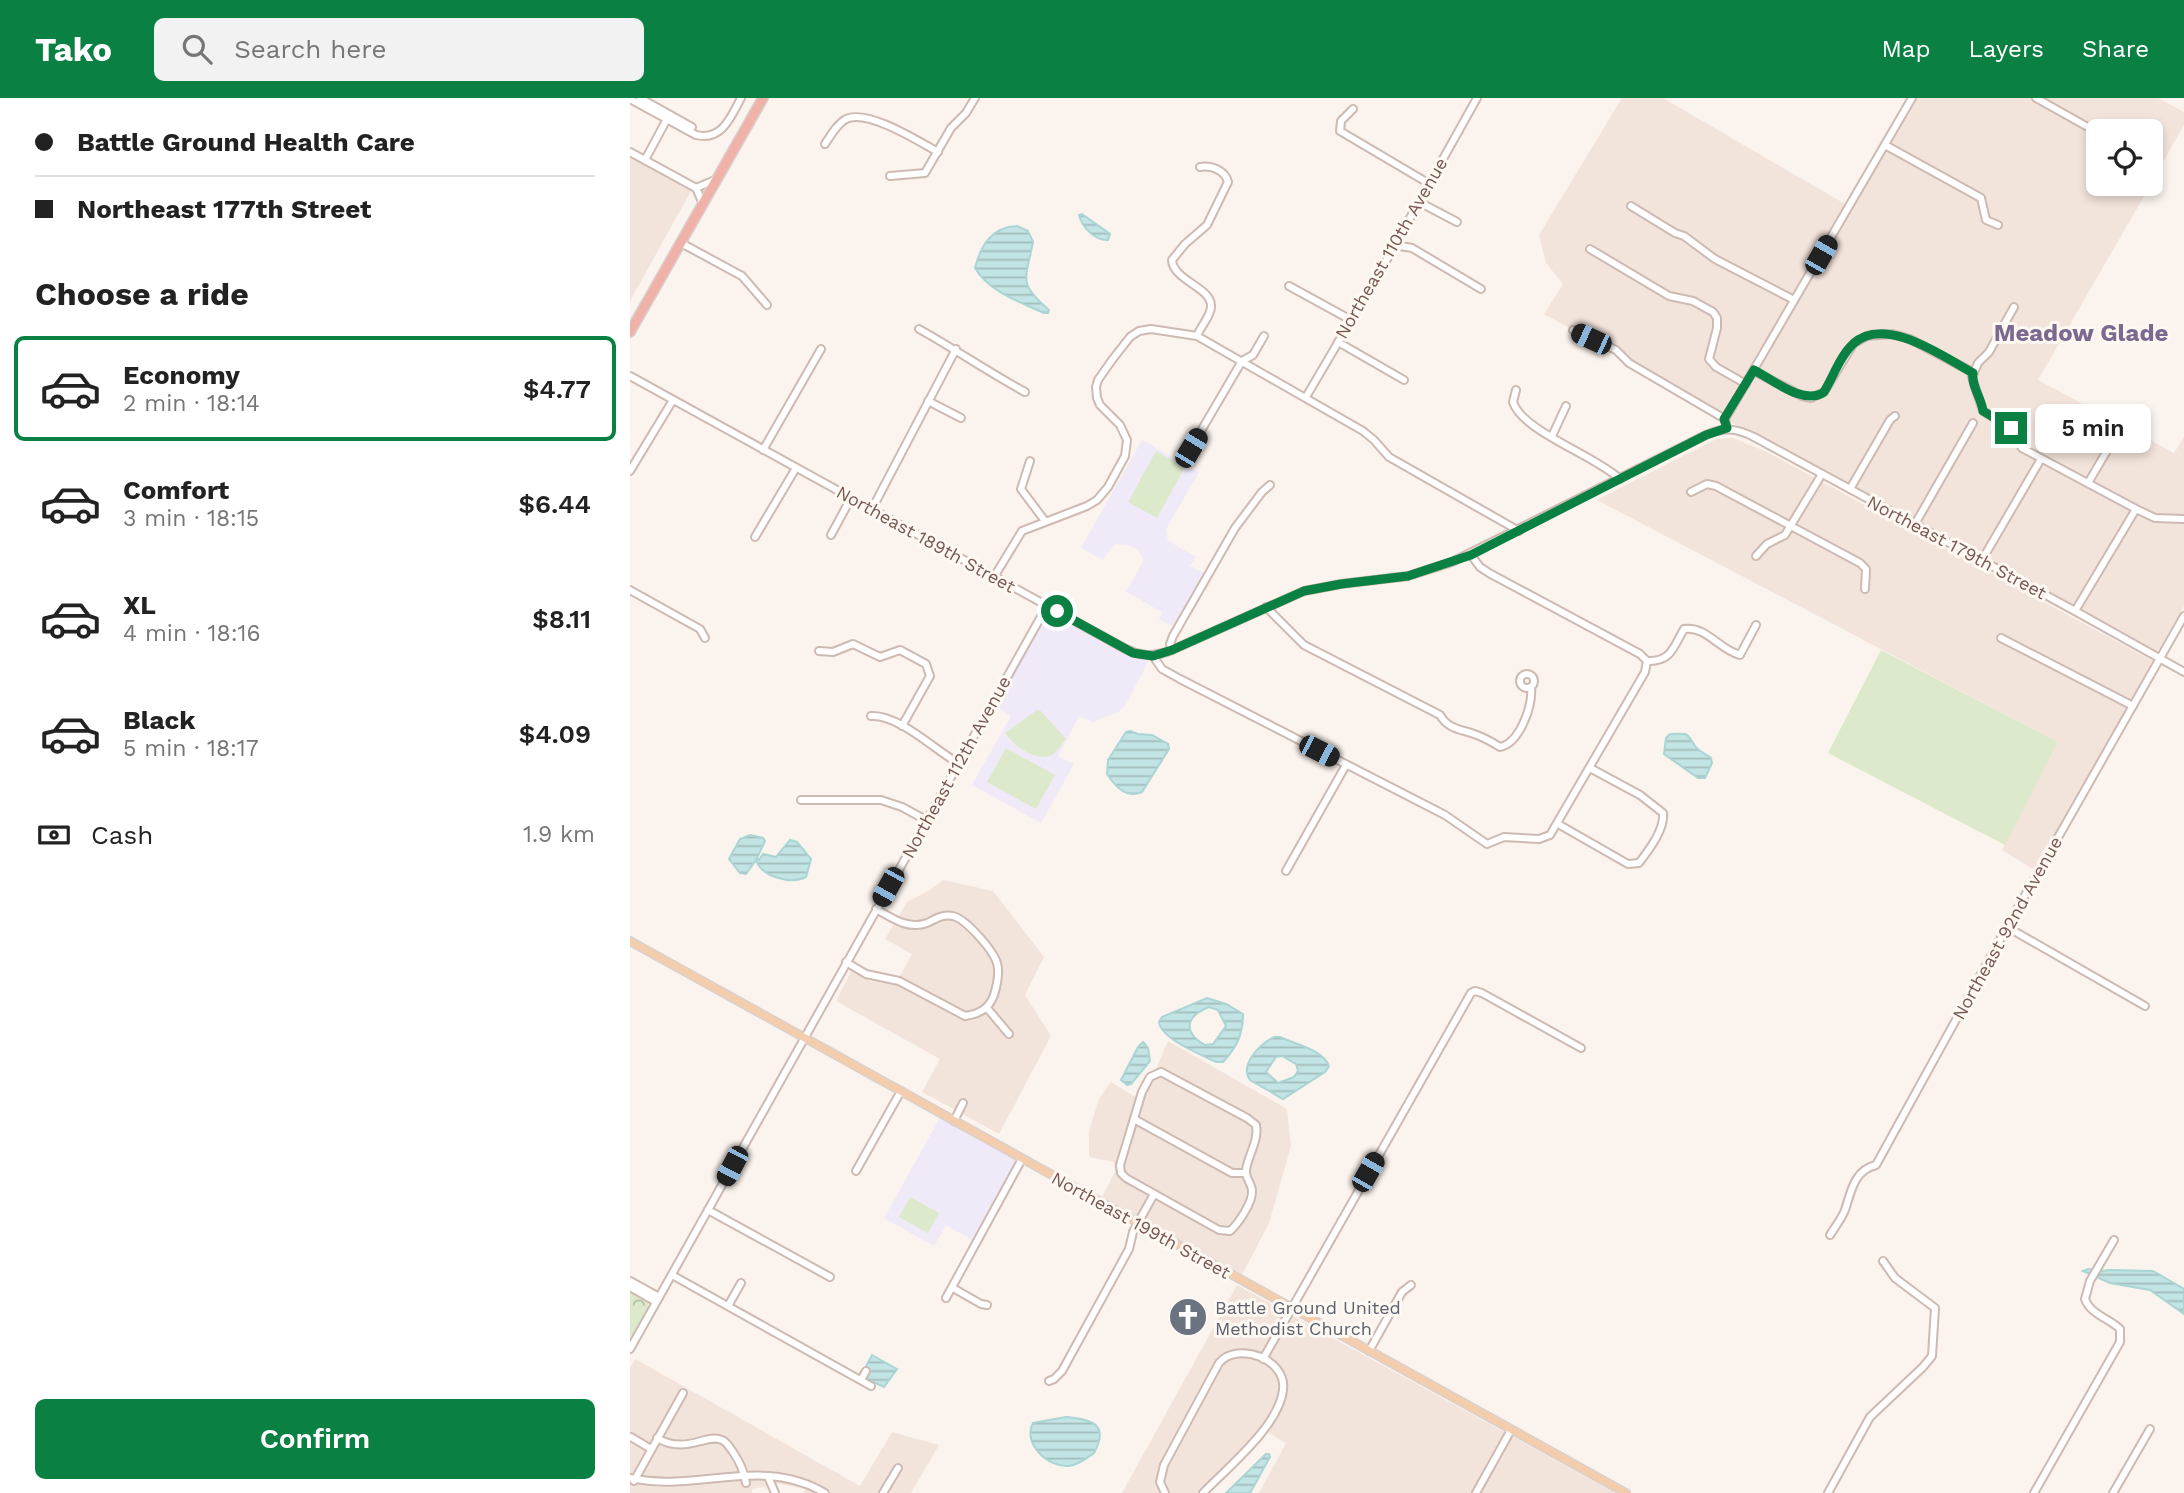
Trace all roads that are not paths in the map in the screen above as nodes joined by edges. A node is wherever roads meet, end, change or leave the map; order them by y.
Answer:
1 (640, 98) edge
2 (741, 98) edge
3 (763, 98) edge
4 (975, 98) edge
5 (1477, 98) edge
6 (1912, 98) edge
7 (2036, 98) edge
8 (630, 99) edge
9 (1353, 109) dead end
10 (668, 117) junction
11 (2086, 126) edge
12 (692, 127) dead end
13 (825, 144) dead end
14 (1885, 145) junction
15 (630, 152) edge
16 (938, 152) junction
17 (645, 160) junction
18 (1200, 167) dead end
19 (890, 176) dead end
20 (717, 179) junction
21 (1428, 183) junction
22 (696, 188) junction
23 (1419, 202) junction
24 (703, 204) junction
25 (1631, 206) dead end
26 (1457, 222) dead end
27 (1998, 225) dead end
28 (681, 243) junction
29 (1591, 249) dead end
30 (1392, 250) junction
31 (1289, 286) dead end
32 (1481, 289) dead end
33 (1794, 300) junction
34 (767, 306) dead end
35 (2014, 307) dead end
36 (1350, 320) junction
37 (919, 329) dead end
38 (1573, 330) dead end
39 (630, 332) edge
40 (1197, 336) junction
41 (1264, 336) dead end
42 (1338, 342) junction
43 (821, 349) dead end
44 (956, 349) junction
45 (1242, 361) junction
46 (1754, 370) junction
47 (1973, 373) junction
48 (630, 376) edge
49 (1404, 380) dead end
50 (1746, 384) junction
51 (1516, 390) dead end
52 (1025, 392) dead end
53 (1306, 397) junction
54 (673, 400) junction
55 (928, 401) junction
56 (1566, 406) dead end
57 (1895, 416) dead end
58 (961, 418) dead end
59 (1724, 419) junction
60 (1973, 423) dead end
61 (2121, 427) dead end
62 (1727, 428) junction
63 (1552, 436) junction
64 (763, 450) junction
65 (1188, 453) dead end
66 (2041, 458) junction
67 (1030, 461) dead end
68 (796, 468) junction
69 (630, 471) edge
70 (1822, 474) junction
71 (1620, 479) junction
72 (2088, 483) junction
73 (1270, 485) dead end
74 (1850, 489) junction
75 (1691, 492) dead end
76 (850, 498) junction
77 (872, 509) junction
78 (2136, 509) junction
79 (2184, 519) edge
80 (1045, 521) junction
81 (1914, 524) junction
82 (1793, 526) junction
83 (1518, 531) junction
84 (831, 535) dead end
85 (755, 537) dead end
86 (1471, 555) junction
87 (1756, 556) dead end
88 (1982, 560) junction
89 (994, 577) junction
90 (630, 590) edge
91 (1865, 590) dead end
92 (1047, 606) junction
93 (1266, 607) junction
94 (2075, 611) junction
95 (2184, 616) edge
96 (1756, 625) dead end
97 (705, 638) dead end
98 (2001, 638) dead end
99 (1172, 650) junction
100 (819, 652) dead end
101 (1153, 656) junction
102 (2159, 658) junction
103 (1647, 661) junction
104 (2184, 672) edge
105 (1531, 687) dead end
106 (2133, 706) junction
107 (871, 716) dead end
108 (902, 726) junction
109 (958, 763) junction
110 (1346, 765) junction
111 (1590, 768) junction
112 (801, 800) dead end
113 (926, 820) junction
114 (1557, 826) junction
115 (1286, 871) dead end
116 (876, 909) junction
117 (2007, 927) junction
118 (630, 941) edge
119 (846, 962) junction
120 (2145, 1006) dead end
121 (987, 1008) junction
122 (1009, 1034) dead end
123 (804, 1037) junction
124 (1581, 1048) dead end
125 (901, 1091) junction
126 (963, 1103) dead end
127 (1134, 1119) junction
128 (954, 1121) junction
129 (1022, 1159) junction
130 (856, 1171) dead end
131 (1246, 1173) junction
132 (1154, 1194) junction
133 (708, 1210) junction
134 (1138, 1223) junction
135 (1830, 1235) dead end
136 (2114, 1240) dead end
137 (1883, 1261) dead end
138 (672, 1275) junction
139 (830, 1277) dead end
140 (630, 1281) edge
141 (741, 1283) dead end
142 (1411, 1286) dead end
143 (630, 1287) edge
144 (953, 1287) junction
145 (946, 1298) dead end
146 (657, 1300) junction
147 (987, 1305) dead end
148 (728, 1306) junction
149 (1291, 1308) junction
150 (630, 1349) edge
151 (1369, 1351) junction
152 (1263, 1359) junction
153 (866, 1371) dead end
154 (861, 1380) junction
155 (1048, 1381) dead end
156 (871, 1385) dead end
157 (683, 1393) dead end
158 (2150, 1429) dead end
159 (1511, 1430) junction
160 (631, 1437) edge
161 (657, 1438) junction
162 (651, 1449) junction
163 (898, 1468) dead end
164 (769, 1479) junction
165 (632, 1480) edge
166 (746, 1483) junction
167 (733, 1485) dead end
168 (664, 1490) dead end
169 (775, 1493) edge
170 (825, 1493) edge
171 (883, 1493) edge
172 (1165, 1493) edge
173 (1203, 1493) edge
174 (1476, 1493) edge
175 (1626, 1493) edge
176 (1828, 1493) edge
177 (2034, 1493) edge
178 (2113, 1493) edge

1 - 10 street
2 - 10 street
3 - 20 highway
4 - 16 street
5 - 21 street, Northeast 110th Avenue
6 - 14 street
7 - 11 street
8 - 10 street
9 - 21 street
10 - 12 street
10 - 17 street
13 - 16 street
14 - 27 street
14 - 33 street
15 - 17 street
16 - 19 street
17 - 22 street
18 - 40 street
20 - 22 street
20 - 24 highway
21 - 23 street, Northeast 110th Avenue
22 - 24 street
23 - 26 street
23 - 30 street, Northeast 110th Avenue
24 - 28 highway
25 - 33 street
28 - 34 street
28 - 39 highway
29 - 50 street
30 - 32 street
30 - 36 street, Northeast 110th Avenue
31 - 36 street
33 - 46 street
35 - 47 street
36 - 42 street, Northeast 110th Avenue
37 - 44 street
38 - 59 street
40 - 45 street
40 - 80 street
41 - 45 street
42 - 49 street
42 - 53 street, Northeast 110th Avenue
43 - 64 street
44 - 52 street
44 - 55 street
45 - 53 street
45 - 65 street
46 - 47 street
46 - 50 street
47 - 66 street
48 - 54 street, Northeast 189th Street
50 - 59 street
51 - 63 street
53 - 83 street
54 - 64 street, Northeast 189th Street
54 - 69 street
55 - 58 street
55 - 77 street
56 - 63 street
57 - 74 street
59 - 62 street
60 - 81 street
61 - 72 street
62 - 70 street, Northeast 179th Street
62 - 71 street
63 - 71 street
64 - 68 street, Northeast 189th Street
66 - 72 street
66 - 88 street
67 - 80 street
68 - 76 street, Northeast 189th Street
68 - 85 street
70 - 74 street, Northeast 179th Street
70 - 82 street
71 - 83 street
72 - 78 street
73 - 99 street
74 - 81 street, Northeast 179th Street
75 - 82 street
76 - 77 street, Northeast 189th Street
76 - 84 street
77 - 89 street, Northeast 189th Street
78 - 79 street
78 - 94 street
80 - 89 street
81 - 88 street, Northeast 179th Street
82 - 87 street
82 - 91 street
83 - 86 street
86 - 93 street
86 - 103 street
88 - 94 street, Northeast 179th Street
89 - 92 street, Northeast 189th Street
90 - 97 street
92 - 101 street, Northeast 189th Street
92 - 109 street, Northeast 112th Avenue
93 - 99 street
93 - 105 street
94 - 102 street, Northeast 179th Street
95 - 102 street, Northeast 92nd Avenue
96 - 103 street
98 - 106 street
99 - 101 street
100 - 108 street
101 - 110 street, Northeast 189th Street
102 - 104 street, Northeast 179th Street
102 - 106 street, Northeast 92nd Avenue
103 - 111 street
106 - 117 street, Northeast 92nd Avenue
107 - 108 street
108 - 109 street
109 - 113 street, Northeast 112th Avenue
110 - 114 street, Northeast 189th Street
110 - 115 street
111 - 114 street
111 - 114 street
112 - 113 street
113 - 116 street, Northeast 112th Avenue
116 - 119 street, Northeast 112th Avenue
116 - 121 street
117 - 120 street
117 - 135 street, Northeast 92nd Avenue
118 - 123 main road, Northeast 199th Street
119 - 121 street
119 - 123 street, Northeast 112th Avenue
121 - 122 street
123 - 125 main road, Northeast 199th Street
123 - 133 street, Northeast 112th Avenue
124 - 149 street
125 - 128 main road, Northeast 199th Street
125 - 130 street
126 - 128 street
127 - 131 street
127 - 131 street
127 - 132 street
128 - 129 main road, Northeast 199th Street
129 - 134 main road, Northeast 199th Street
129 - 144 street
131 - 132 street
132 - 134 street
133 - 138 street, Northeast 112th Avenue
133 - 139 street
134 - 149 main road, Northeast 199th Street
134 - 155 street
136 - 177 street
137 - 176 street
138 - 146 street, Northeast 112th Avenue
138 - 148 street
140 - 146 street
141 - 148 street
142 - 151 street
143 - 146 street
144 - 145 street
144 - 147 street
146 - 150 street, Northeast 112th Avenue
148 - 154 street
149 - 151 main road, Northeast 199th Street
149 - 152 street
151 - 159 main road, Northeast 199th Street
152 - 172 street
152 - 173 street
153 - 154 street
154 - 156 street
157 - 161 street
158 - 178 street
159 - 174 street
159 - 175 main road, Northeast 199th Street
160 - 162 street
161 - 162 street
161 - 166 street
162 - 165 street
163 - 171 street
164 - 166 street
164 - 169 street
164 - 170 street
165 - 168 street
166 - 167 street

